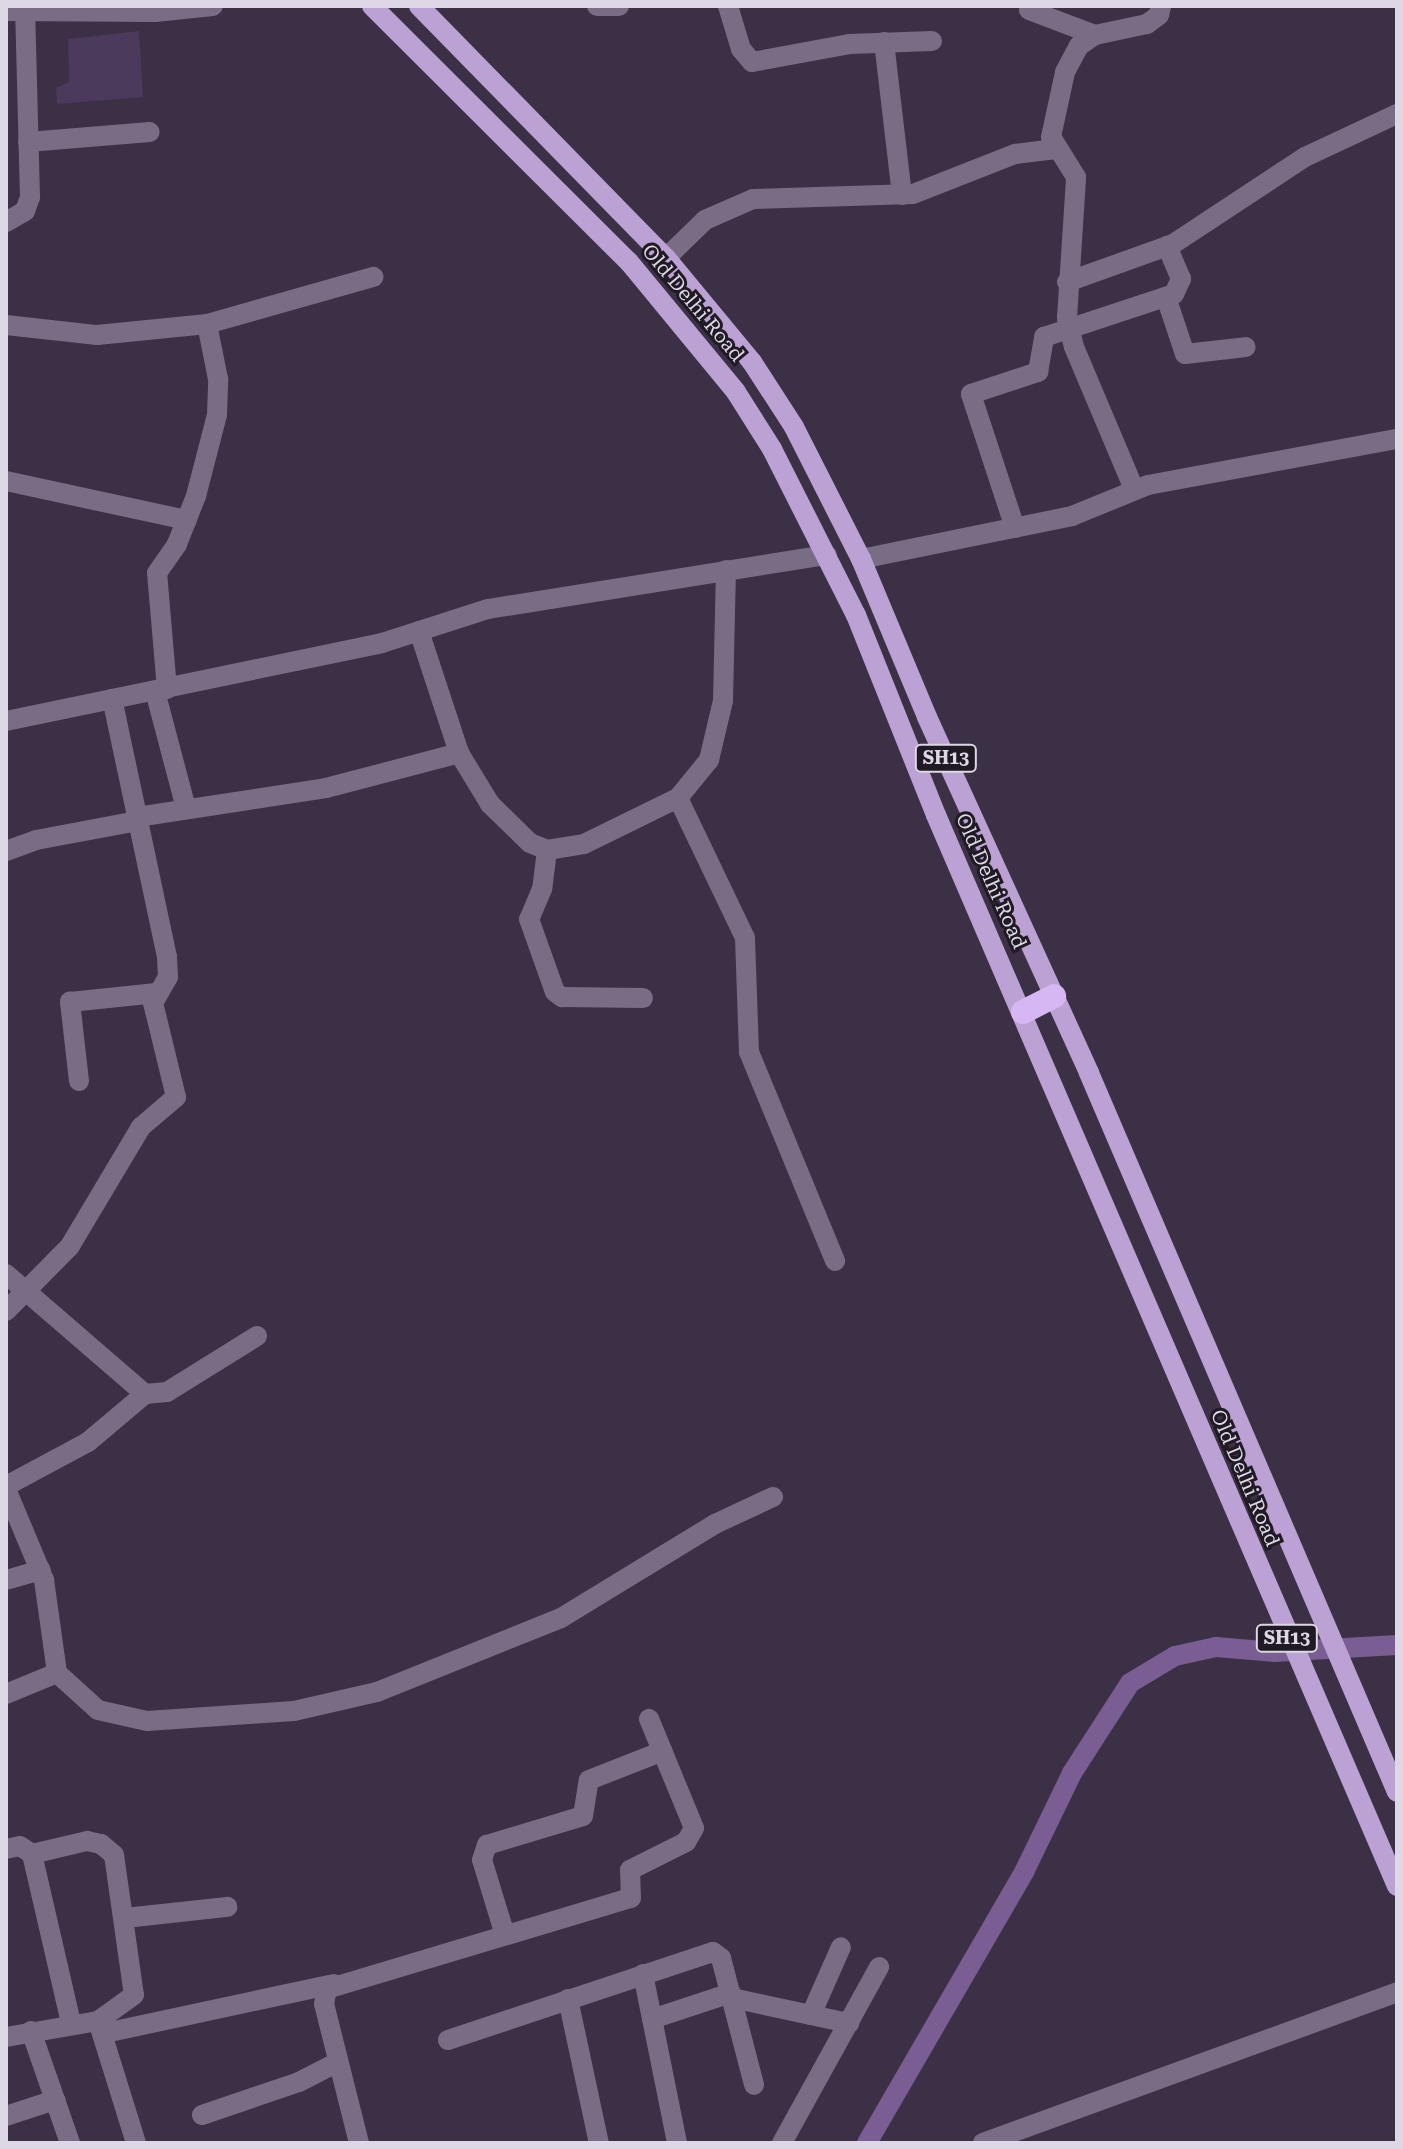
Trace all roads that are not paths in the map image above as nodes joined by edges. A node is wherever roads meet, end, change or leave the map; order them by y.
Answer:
1 (213, 6) edge
2 (372, 6) edge
3 (419, 6) edge
4 (597, 6) edge
5 (619, 6) edge
6 (728, 6) edge
7 (1161, 6) edge
8 (116, 9) edge
9 (1029, 10) dead end
10 (16, 11) edge
11 (1095, 35) junction
12 (932, 41) dead end
13 (884, 42) junction
14 (1397, 114) edge
15 (150, 132) dead end
16 (28, 142) junction
17 (1054, 149) junction
18 (902, 195) junction
19 (6, 222) edge
20 (1167, 246) junction
21 (666, 258) junction
22 (373, 277) dead end
23 (1067, 282) junction
24 (1166, 297) junction
25 (207, 324) junction
26 (6, 325) edge
27 (1070, 330) junction
28 (1246, 347) dead end
29 (1397, 439) edge
30 (6, 481) edge
31 (1134, 489) junction
32 (187, 520) junction
33 (1015, 528) junction
34 (827, 555) junction
35 (861, 559) junction
36 (726, 570) junction
37 (419, 631) junction
38 (161, 690) junction
39 (112, 699) junction
40 (6, 721) edge
41 (459, 753) junction
42 (678, 798) junction
43 (186, 808) junction
44 (138, 819) junction
45 (547, 850) junction
46 (6, 851) edge
47 (157, 993) junction
48 (1054, 996) junction
49 (643, 998) dead end
50 (1023, 1012) junction
51 (79, 1081) dead end
52 (835, 1261) dead end
53 (6, 1274) edge
54 (28, 1292) junction
55 (6, 1311) edge
56 (257, 1336) dead end
57 (145, 1394) junction
58 (6, 1488) edge
59 (773, 1497) dead end
60 (41, 1570) junction
61 (6, 1580) edge
62 (57, 1673) junction
63 (6, 1694) edge
64 (649, 1719) dead end
65 (663, 1751) junction
66 (1397, 1792) edge
67 (6, 1849) edge
68 (32, 1854) junction
69 (1397, 1886) edge
70 (227, 1907) dead end
71 (125, 1918) junction
72 (505, 1935) junction
73 (841, 1947) dead end
74 (879, 1967) dead end
75 (643, 1974) junction
76 (334, 1984) junction
77 (1397, 1992) edge
78 (731, 1996) junction
79 (568, 1999) junction
80 (811, 2015) junction
81 (652, 2019) junction
82 (71, 2023) junction
83 (849, 2023) junction
84 (102, 2027) junction
85 (31, 2031) junction
86 (6, 2037) edge
87 (448, 2040) dead end
88 (338, 2062) junction
89 (754, 2085) dead end
90 (55, 2100) junction
91 (202, 2115) dead end
92 (6, 2116) edge
93 (355, 2142) edge
94 (70, 2143) edge
95 (136, 2143) edge
96 (599, 2143) edge
97 (677, 2143) edge
98 (782, 2143) edge
99 (983, 2143) edge

1 - 8 street
2 - 34 main road, Old Delhi Road / SH13
3 - 21 main road, Old Delhi Road / SH13
4 - 5 street
6 - 13 street
7 - 11 street
8 - 10 street
9 - 11 street
10 - 16 street
11 - 17 street
12 - 13 street
13 - 18 street
14 - 20 street
15 - 16 street
16 - 19 street
17 - 18 street
17 - 23 street
18 - 21 street
20 - 23 street
20 - 24 street
21 - 35 main road, Old Delhi Road / SH13
22 - 25 street
23 - 27 street
24 - 27 street
24 - 28 street
25 - 26 street
25 - 32 street
27 - 31 street
27 - 33 street
29 - 31 street
30 - 32 street
31 - 33 street
32 - 38 street
33 - 35 street
34 - 36 street
34 - 50 main road, Old Delhi Road / SH13
35 - 48 main road, Old Delhi Road / SH13
36 - 37 street
36 - 42 street
37 - 38 street
37 - 41 street
38 - 39 street
38 - 43 street
39 - 40 street
39 - 44 street
41 - 43 street
41 - 45 street
42 - 45 street
42 - 52 street
43 - 44 street
44 - 46 street
44 - 47 street
45 - 49 street
47 - 51 street
47 - 54 street
48 - 50 highway
48 - 66 main road, Old Delhi Road / SH13
50 - 69 main road, Old Delhi Road / SH13
53 - 54 street
54 - 55 street
54 - 57 street
56 - 57 street
57 - 58 street
58 - 60 street
59 - 62 street
60 - 61 street
60 - 62 street
62 - 63 street
64 - 65 street
65 - 72 street
65 - 72 street
67 - 68 street
68 - 71 street
68 - 82 street
70 - 71 street
71 - 84 street
72 - 76 street
73 - 80 street
74 - 83 street
75 - 78 street
75 - 79 street
75 - 81 street
76 - 84 street
76 - 88 street
77 - 99 street
78 - 80 street
78 - 81 street
78 - 89 street
79 - 87 street
79 - 96 street
80 - 83 street
81 - 97 street
82 - 84 street
82 - 85 street
83 - 98 street
84 - 95 street
85 - 86 street
85 - 90 street
88 - 91 street
88 - 93 street
90 - 92 street
90 - 94 street

